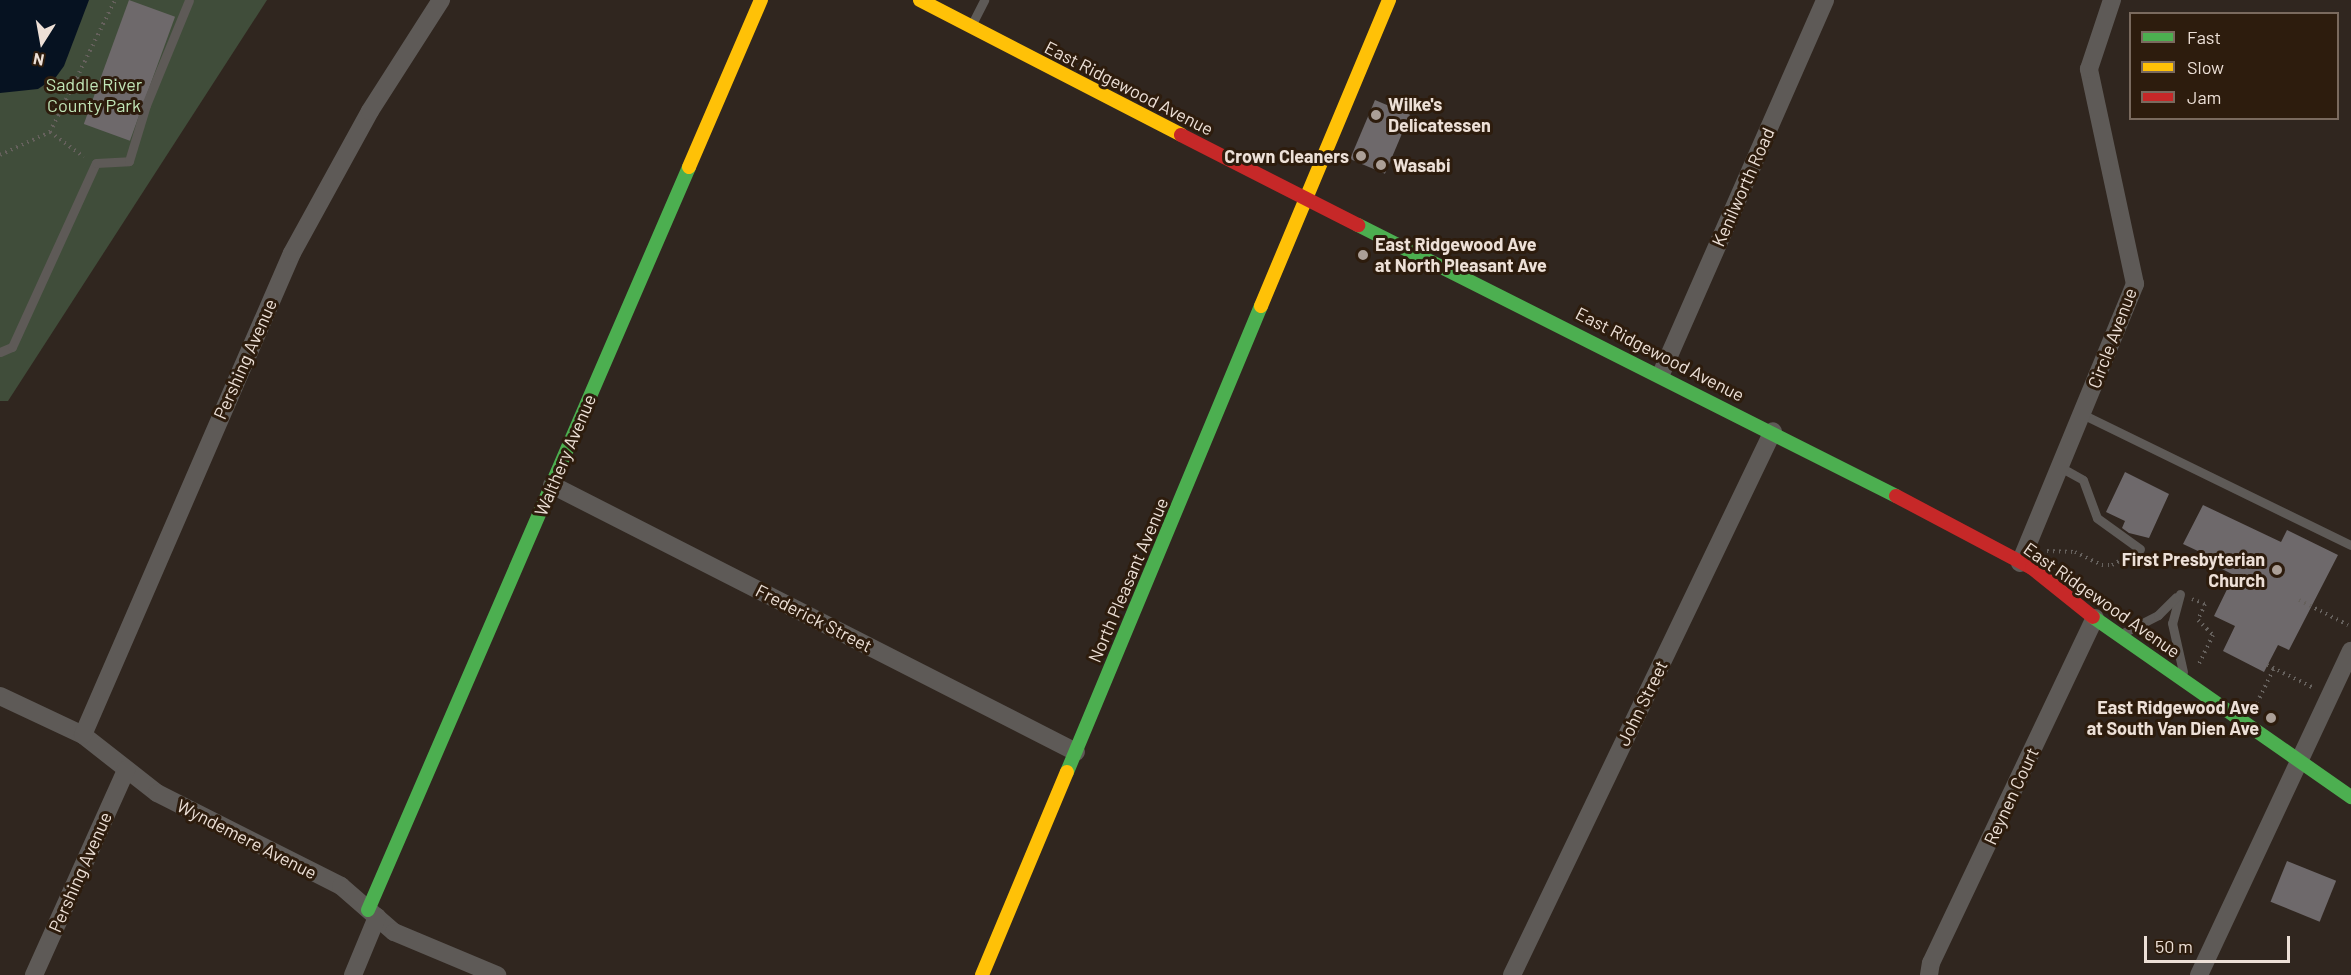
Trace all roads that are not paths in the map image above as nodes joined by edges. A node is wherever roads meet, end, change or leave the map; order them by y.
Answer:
1 (189, 0) edge
2 (441, 0) edge
3 (761, 0) edge
4 (920, 0) edge
5 (984, 0) edge
6 (1389, 0) edge
7 (1825, 0) edge
8 (2112, 0) edge
9 (971, 26) junction
10 (1306, 199) junction
11 (0, 352) edge
12 (1660, 374) junction
13 (2082, 414) junction
14 (1773, 431) junction
15 (2060, 467) junction
16 (552, 485) junction
17 (2351, 545) edge
18 (2140, 549) road end
19 (2020, 563) junction
20 (2095, 618) junction
21 (2120, 635) junction
22 (2351, 651) edge
23 (2185, 680) junction
24 (0, 696) edge
25 (82, 735) junction
26 (1076, 752) junction
27 (2301, 760) junction
28 (126, 770) junction
29 (2351, 797) edge
30 (373, 913) junction
31 (34, 975) edge
32 (353, 975) edge
33 (497, 975) edge
34 (982, 975) edge
35 (1512, 975) edge
36 (1929, 975) edge
37 (2199, 975) edge

1 - 11 lane
2 - 25 street, Pershing Avenue
3 - 16 street, Walthery Avenue
4 - 9 street, East Ridgewood Avenue
5 - 9 lane
6 - 10 street, North Pleasant Avenue
7 - 12 street, Kenilworth Road
8 - 13 street, Circle Avenue
9 - 10 street, East Ridgewood Avenue
10 - 12 street, East Ridgewood Avenue
10 - 26 street, North Pleasant Avenue
12 - 14 street, East Ridgewood Avenue
13 - 15 street, Circle Avenue
13 - 17 lane
14 - 19 street, East Ridgewood Avenue
14 - 35 street, John Street
15 - 18 lane
15 - 19 street, Circle Avenue
16 - 26 street, Frederick Street
16 - 30 street, Walthery Avenue
19 - 20 street, East Ridgewood Avenue
20 - 21 street, East Ridgewood Avenue
20 - 36 street, Reynen Court
21 - 23 street, East Ridgewood Avenue
21 - 23 lane
22 - 27 street
23 - 27 street, East Ridgewood Avenue
24 - 25 street, Wyndemere Avenue
25 - 28 street, Wyndemere Avenue
26 - 34 street, North Pleasant Avenue
27 - 29 street, East Ridgewood Avenue
27 - 37 street
28 - 30 street, Wyndemere Avenue
28 - 31 street, Pershing Avenue
30 - 32 street, Walthery Avenue
30 - 33 street, Wyndemere Avenue

